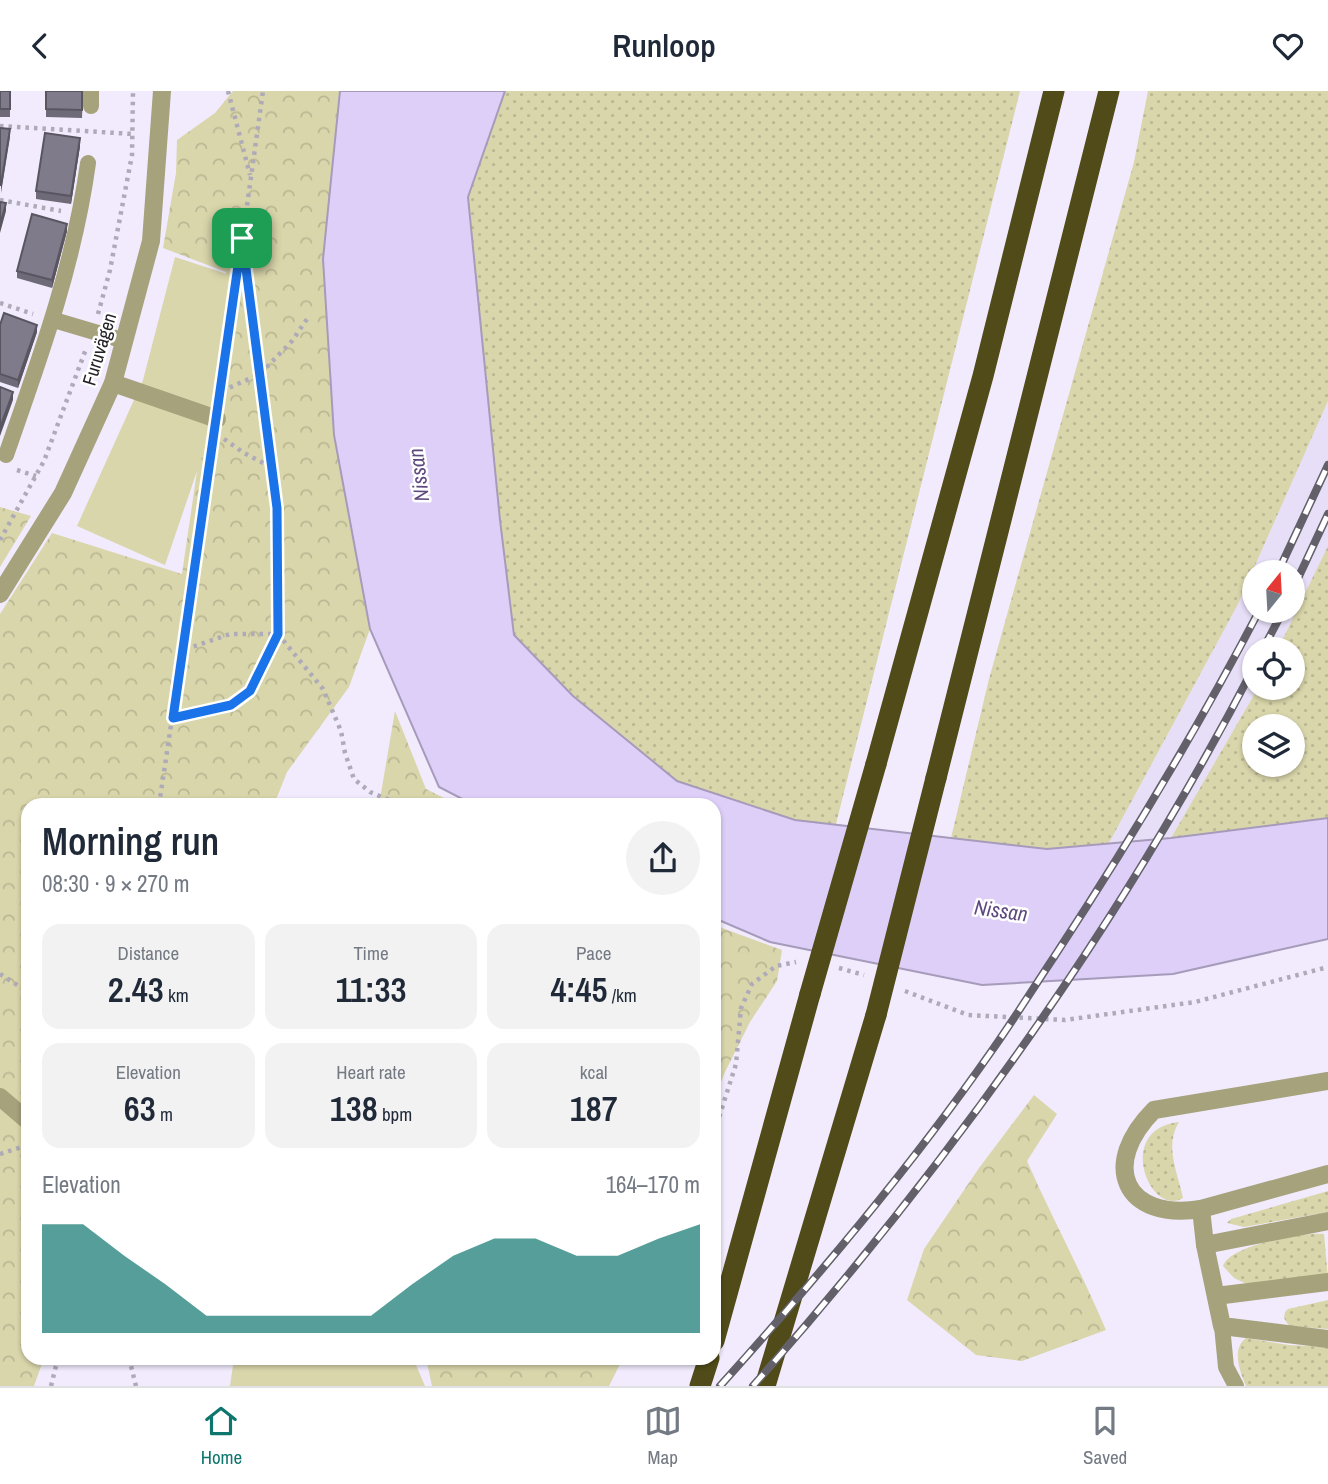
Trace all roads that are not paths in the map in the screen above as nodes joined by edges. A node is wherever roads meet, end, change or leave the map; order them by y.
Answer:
1 (162, 91) edge
2 (1054, 91) edge
3 (1109, 91) edge
4 (88, 163) road end
5 (54, 320) junction
6 (125, 341) junction
7 (113, 383) junction
8 (216, 426) road end
9 (6, 455) dead end
10 (0, 594) edge
11 (1328, 1081) edge
12 (0, 1097) edge
13 (21, 1115) edge
14 (1328, 1174) edge
15 (1201, 1209) junction
16 (1328, 1221) edge
17 (1205, 1245) junction
18 (1328, 1282) edge
19 (1216, 1296) junction
20 (721, 1316) edge
21 (1222, 1326) junction
22 (1328, 1339) edge
23 (707, 1365) edge
24 (700, 1386) edge
25 (765, 1386) edge
26 (1236, 1386) edge

1 - 6 street, Furuvägen
2 - 20 highway, bridge
3 - 25 highway, bridge
4 - 5 lane
5 - 6 lane
5 - 9 lane
6 - 7 street, Furuvägen
7 - 8 street
7 - 10 street, Furuvägen
11 - 15 street
12 - 13 street
14 - 15 street
15 - 17 street
16 - 17 street
17 - 19 street
18 - 19 street
19 - 21 street
21 - 22 street
21 - 26 lane
23 - 24 highway

